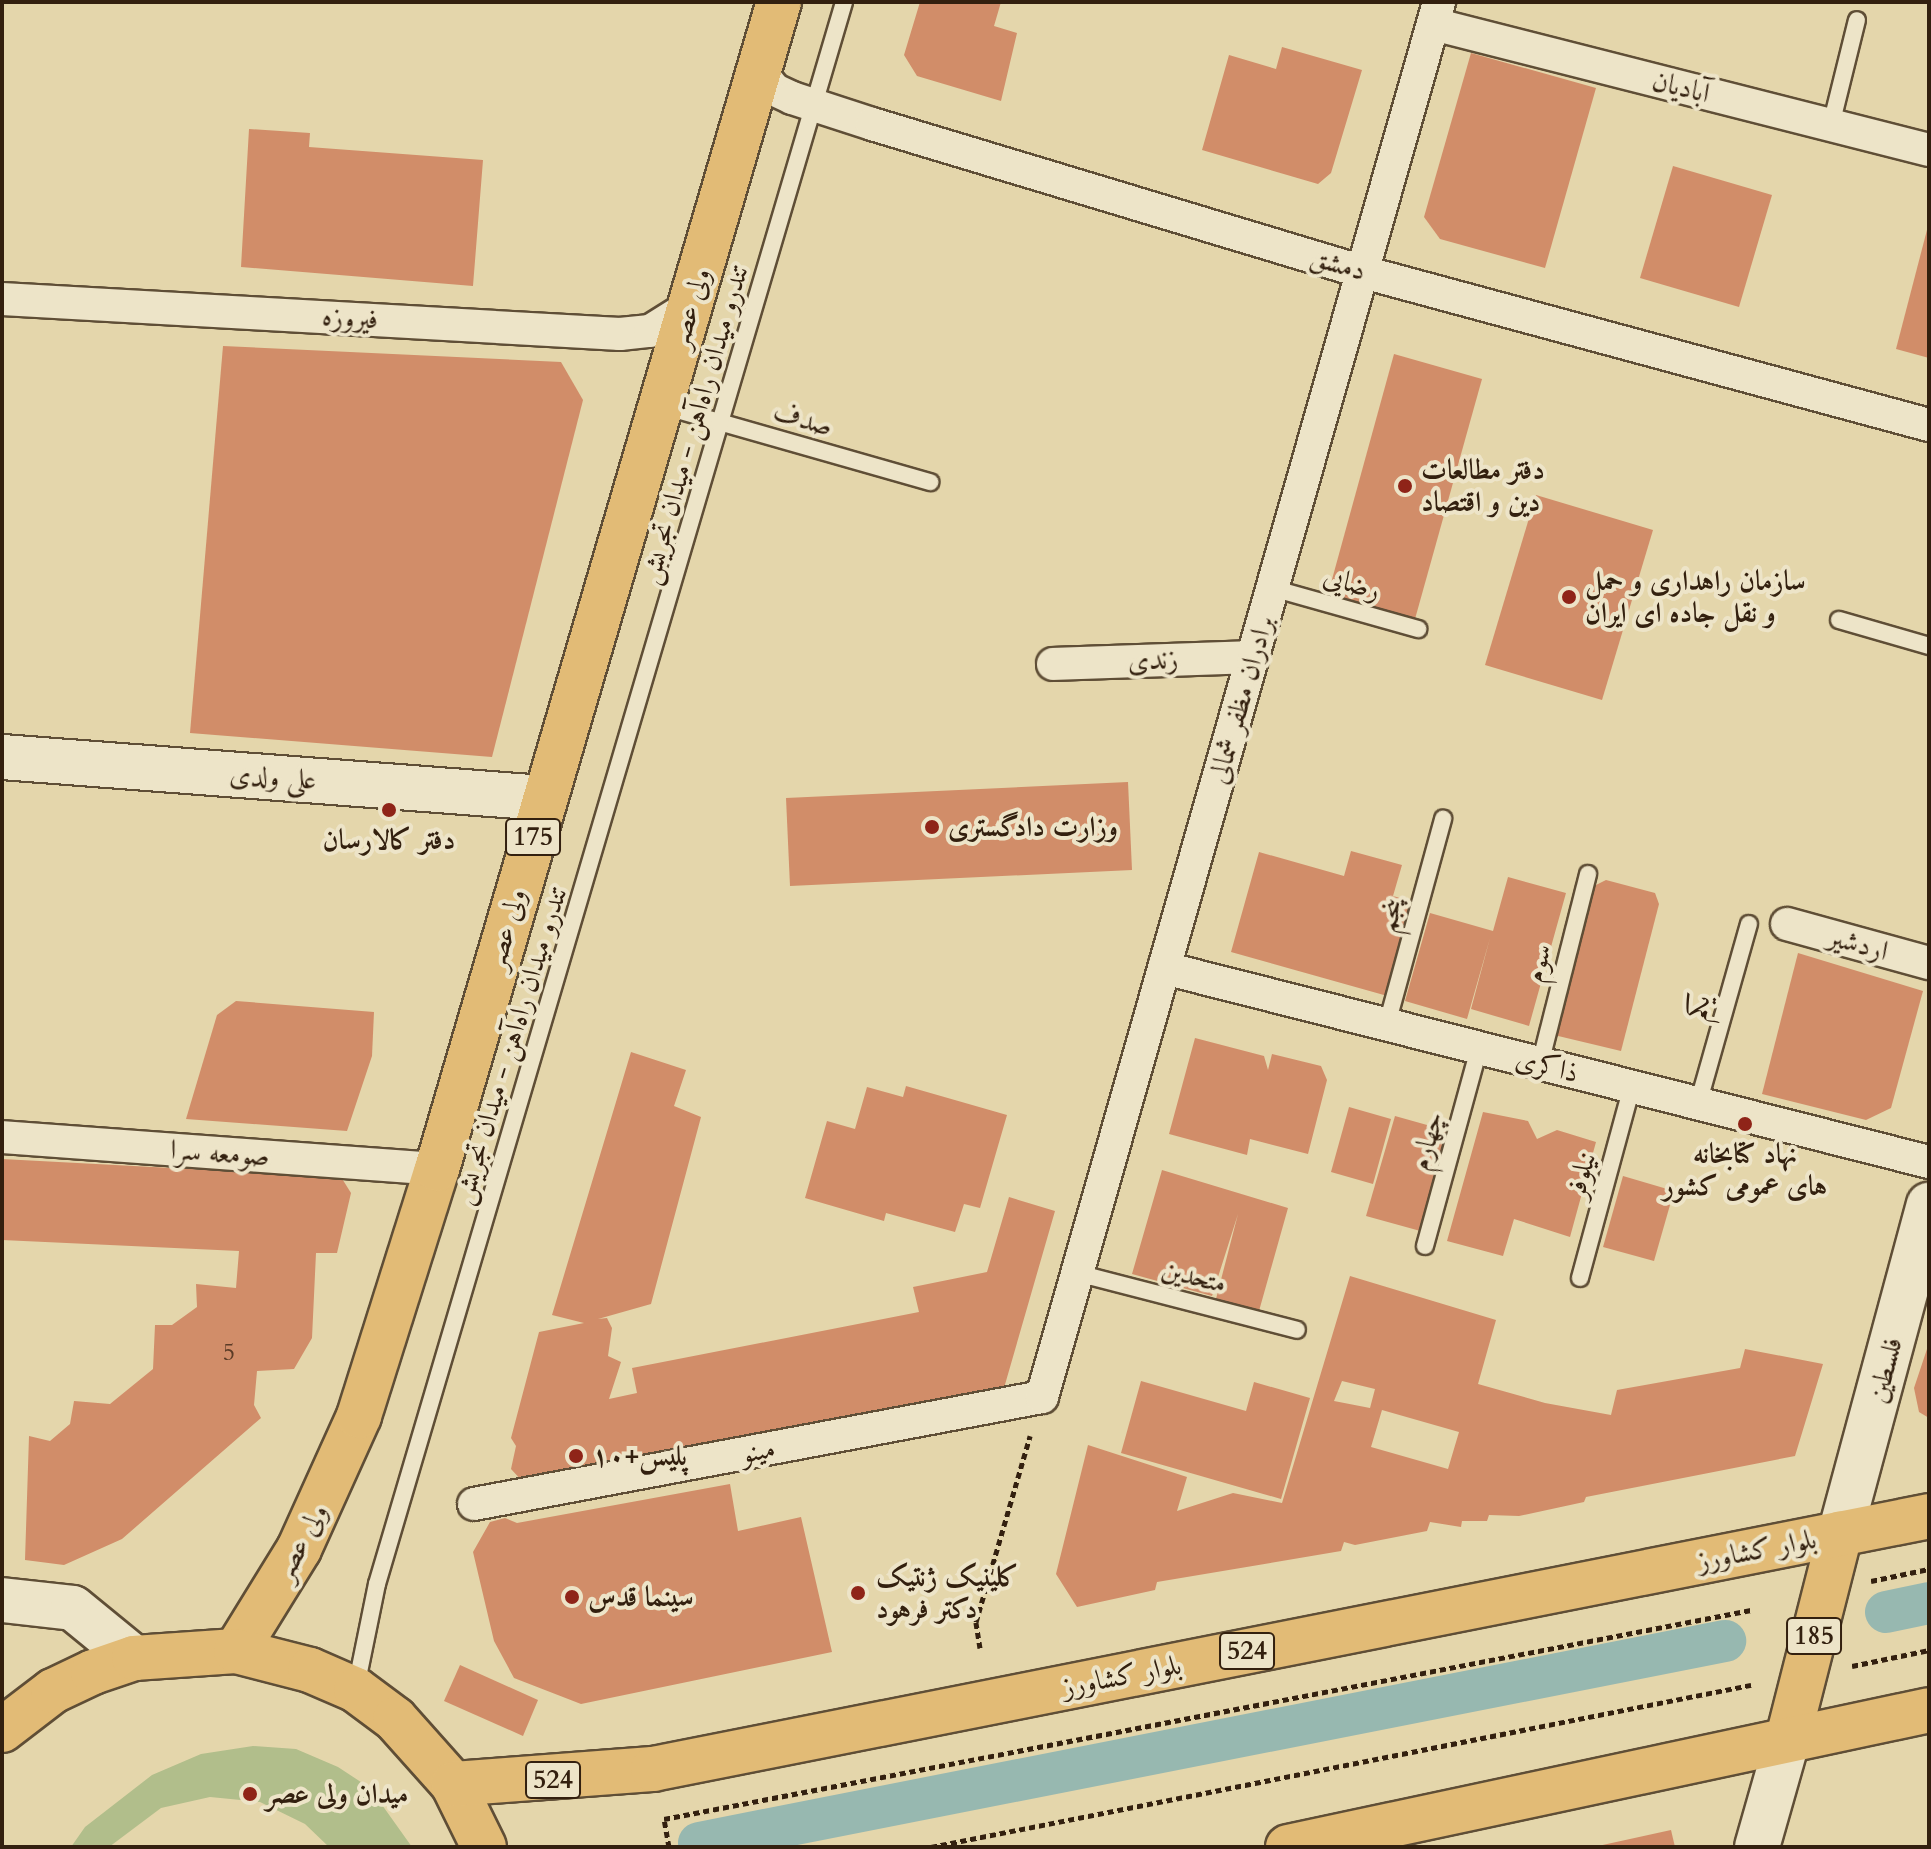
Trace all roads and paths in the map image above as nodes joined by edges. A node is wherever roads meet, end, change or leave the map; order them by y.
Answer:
1 (779, 2) edge
2 (844, 2) edge
3 (1436, 13) edge
4 (1857, 20) dead end
5 (761, 73) junction
6 (815, 105) junction
7 (1831, 125) junction
8 (1929, 150) edge
9 (1363, 272) junction
10 (2, 299) edge
11 (690, 306) junction
12 (661, 405) junction
13 (723, 423) junction
14 (1929, 425) edge
15 (930, 482) dead end
16 (1272, 588) junction
17 (1839, 620) dead end
18 (1418, 629) dead end
19 (1929, 646) edge
20 (1253, 657) junction
21 (1053, 664) dead end
22 (2, 757) edge
23 (544, 798) junction
24 (1443, 819) dead end
25 (1588, 874) dead end
26 (1749, 924) dead end
27 (1787, 924) dead end
28 (1929, 963) edge
29 (1164, 968) junction
30 (1387, 1024) junction
31 (1479, 1049) junction
32 (1540, 1064) junction
33 (1632, 1087) junction
34 (1698, 1104) junction
35 (2, 1137) edge
36 (1929, 1162) edge
37 (437, 1169) junction
38 (1928, 1211) edge
39 (1425, 1246) dead end
40 (1077, 1273) junction
41 (1580, 1278) dead end
42 (1297, 1330) dead end
43 (1042, 1397) junction
44 (474, 1504) dead end
45 (1929, 1516) edge
46 (1840, 1534) junction
47 (1929, 1569) edge
48 (1862, 1582) dead end
49 (2, 1600) edge
50 (1751, 1610) dead end
51 (980, 1648) dead end
52 (1929, 1650) edge
53 (236, 1651) junction
54 (134, 1658) junction
55 (1851, 1666) dead end
56 (1751, 1685) dead end
57 (356, 1690) junction
58 (1929, 1710) edge
59 (2, 1730) edge
60 (1788, 1738) junction
61 (453, 1784) junction
62 (484, 1847) edge
63 (669, 1847) edge
64 (931, 1847) edge
65 (1288, 1847) edge
66 (1757, 1847) edge

1 - 5 main road, ولی عصر / 175
2 - 6 lane, تندرو میدان راه‌آهن - میدان تجریش
3 - 7 street, آبادیان
3 - 9 street, برادران مظفر شمالی
4 - 7 lane
5 - 6 street, دمشق
5 - 11 main road, ولی عصر / 175
6 - 9 street, دمشق
6 - 13 lane, تندرو میدان راه‌آهن - میدان تجریش
7 - 8 street, آبادیان
9 - 14 street, دمشق
9 - 16 street, برادران مظفر شمالی
10 - 11 street, فیروزه
11 - 12 main road, ولی عصر / 175
12 - 13 lane, صدف
12 - 23 main road, ولی عصر / 175
13 - 15 lane, صدف
13 - 57 lane, تندرو میدان راه‌آهن - میدان تجریش
16 - 18 lane, رضایی
16 - 20 street, برادران مظفر شمالی
17 - 19 lane
20 - 21 street, زندی
20 - 29 street, برادران مظفر شمالی
22 - 23 street, علی ولدی
23 - 37 main road, ولی عصر / 175
24 - 30 lane, پنجم
25 - 32 lane, سوم
26 - 34 lane, یکم
27 - 28 street, اردشیر
29 - 30 street, ذاکری
29 - 40 street, برادران مظفر شمالی
30 - 31 street, ذاکری
31 - 32 street, ذاکری
31 - 39 lane, چهارم
32 - 33 street, ذاکری
33 - 34 street, ذاکری
33 - 41 lane, نیلوفر
34 - 36 street, ذاکری
35 - 37 street, صومعه سرا
37 - 53 main road, ولی عصر / 175
38 - 46 street, فلسطین / 185
40 - 42 lane, متحدین
40 - 43 street, برادران مظفر شمالی
43 - 44 street, مینو
43 - 51 path
45 - 46 main road, بلوار کشاورز / 524
46 - 60 main road, 185
46 - 61 main road, بلوار کشاورز / 524
47 - 48 path
49 - 54 street
50 - 63 path
52 - 55 path
53 - 54 main road
53 - 57 main road
54 - 59 main road
56 - 64 path
57 - 61 main road
58 - 60 main road
60 - 65 main road
60 - 66 street, 185
61 - 62 main road

